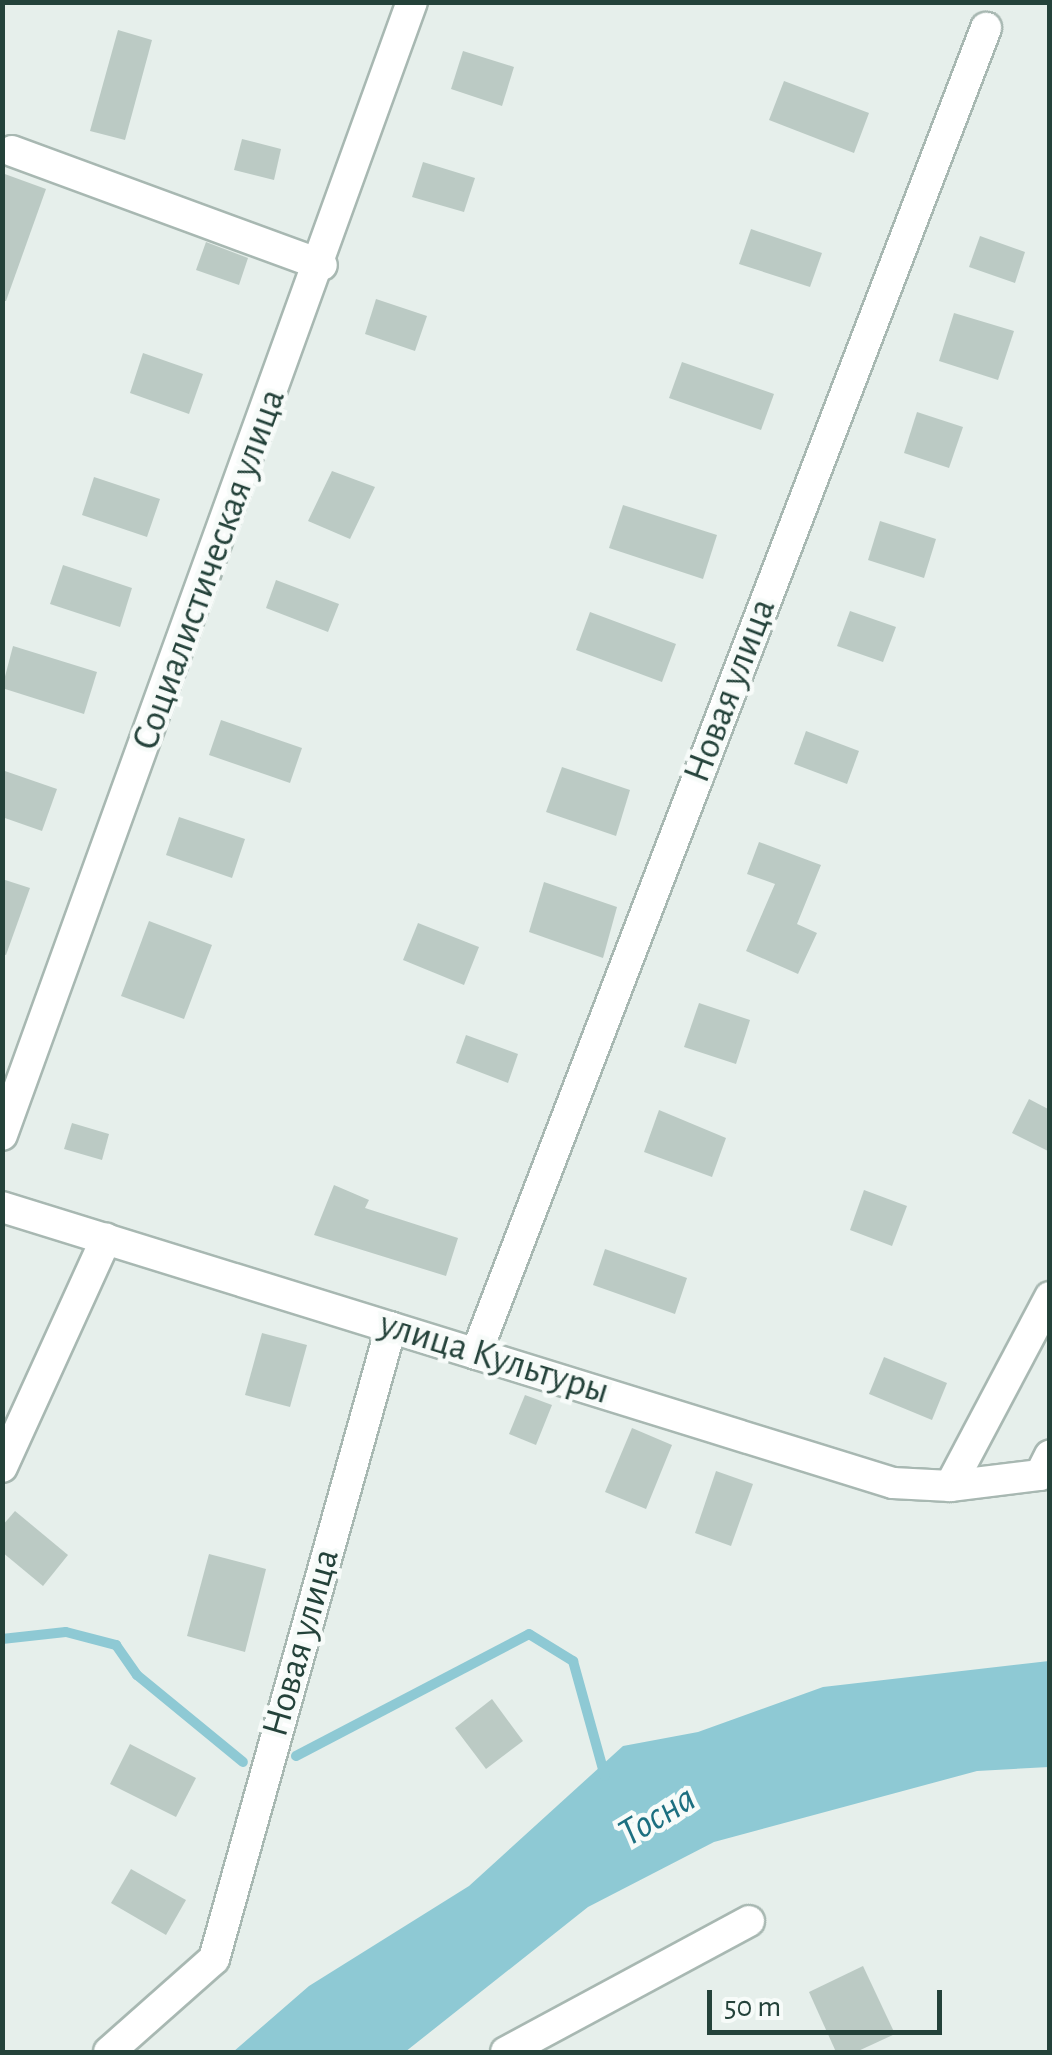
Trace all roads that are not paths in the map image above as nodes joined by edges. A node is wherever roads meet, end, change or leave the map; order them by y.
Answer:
1 (412, 2) edge
2 (986, 28) dead end
3 (12, 151) dead end
4 (322, 265) junction
5 (2, 1135) edge
6 (2, 1207) edge
7 (106, 1239) junction
8 (1050, 1296) edge
9 (390, 1327) junction
10 (476, 1354) junction
11 (1050, 1456) edge
12 (2, 1466) edge
13 (950, 1486) junction
14 (749, 1922) dead end
15 (109, 2052) edge
16 (506, 2052) edge

1 - 4 street, Социалистическая улица
2 - 10 street, Новая улица
3 - 4 street
4 - 5 street, Социалистическая улица
6 - 7 street, улица Культуры
7 - 9 street, улица Культуры
7 - 12 street
8 - 13 street
9 - 10 street, улица Культуры
9 - 15 street, Новая улица
10 - 13 street, улица Культуры
11 - 13 street, улица Культуры
14 - 16 street

